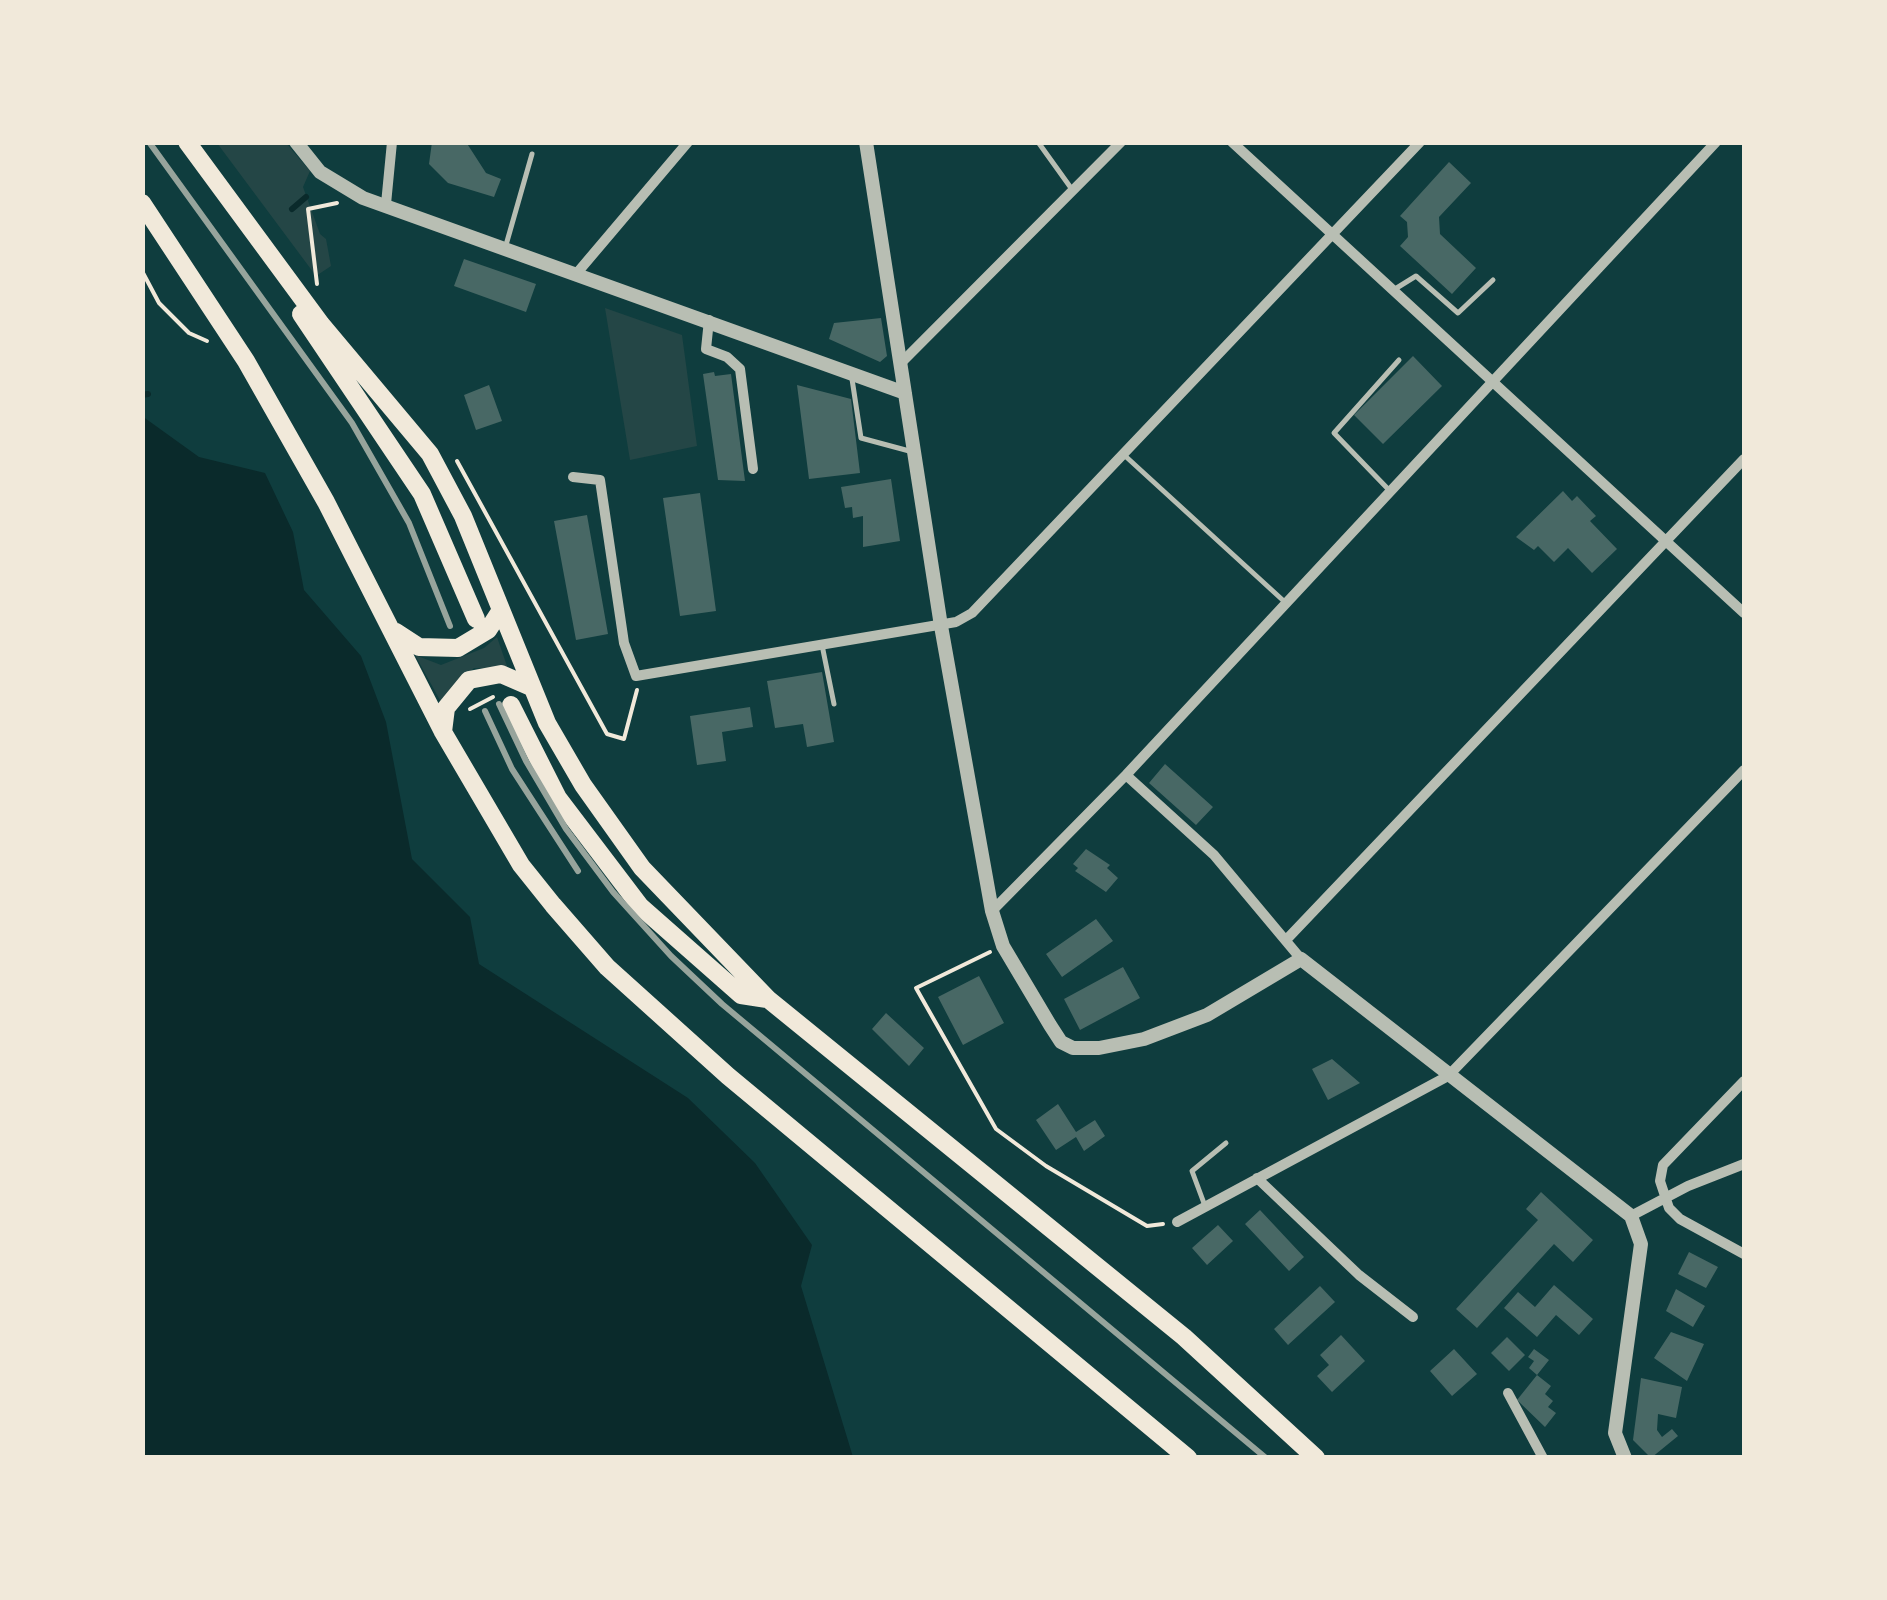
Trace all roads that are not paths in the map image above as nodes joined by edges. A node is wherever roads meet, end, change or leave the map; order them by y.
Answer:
1 (187, 142) edge
2 (296, 142) edge
3 (392, 142) edge
4 (688, 142) edge
5 (866, 142) edge
6 (1038, 142) edge
7 (1121, 142) edge
8 (1232, 142) edge
9 (1420, 142) edge
10 (1716, 142) edge
11 (532, 154) dead end
12 (1073, 191) junction
13 (142, 203) edge
14 (386, 204) junction
15 (1332, 235) junction
16 (506, 248) junction
17 (278, 269) junction
18 (577, 273) junction
19 (1493, 280) dead end
20 (1392, 290) junction
21 (708, 320) junction
22 (1400, 360) dead end
23 (900, 364) junction
24 (851, 371) junction
25 (1494, 383) junction
26 (905, 392) junction
27 (914, 452) junction
28 (1123, 454) junction
29 (1744, 459) edge
30 (753, 469) dead end
31 (573, 477) dead end
32 (1391, 492) junction
33 (1666, 541) junction
34 (1287, 604) junction
35 (501, 610) junction
36 (1744, 613) edge
37 (476, 619) dead end
38 (388, 625) junction
39 (941, 626) junction
40 (822, 645) junction
41 (531, 688) junction
42 (506, 699) road end
43 (834, 704) dead end
44 (443, 732) junction
45 (1744, 770) edge
46 (1126, 775) junction
47 (992, 911) junction
48 (1287, 939) junction
49 (1300, 959) junction
50 (768, 1000) junction
51 (1448, 1076) junction
52 (1744, 1081) edge
53 (1226, 1143) dead end
54 (1744, 1164) edge
55 (1257, 1178) junction
56 (1664, 1197) junction
57 (1205, 1206) junction
58 (1631, 1216) junction
59 (1177, 1222) road end
60 (1744, 1254) edge
61 (1413, 1317) dead end
62 (1508, 1393) dead end
63 (1188, 1458) edge
64 (1316, 1458) edge
65 (1543, 1458) edge
66 (1625, 1458) edge

1 - 17 main road
2 - 14 street
3 - 14 street
4 - 18 street
5 - 23 street
6 - 12 lane
7 - 12 street
8 - 15 street
9 - 15 street
10 - 25 street
11 - 16 lane
12 - 23 street
13 - 38 main road
14 - 16 street
15 - 20 street
15 - 28 street
16 - 18 street
17 - 35 main road
17 - 37 main road
18 - 21 street
19 - 20 lane
20 - 25 street
21 - 24 street
21 - 30 street
22 - 32 lane
23 - 26 street
24 - 26 street
24 - 27 lane
25 - 32 street
25 - 33 street
26 - 27 street
27 - 39 street
28 - 34 lane
28 - 39 street
29 - 33 street
31 - 40 street
32 - 34 street
33 - 36 street
33 - 48 street
34 - 46 street
35 - 38 main road
35 - 41 main road
38 - 44 main road
39 - 40 street
39 - 47 street
40 - 43 lane
41 - 44 main road
41 - 50 main road
42 - 50 main road
44 - 63 main road
45 - 51 street
46 - 47 street
46 - 48 street
47 - 49 street
48 - 49 street
49 - 51 street
50 - 64 main road
51 - 55 street
51 - 58 street
52 - 56 street
53 - 57 lane
54 - 56 street
55 - 57 street
55 - 61 street
56 - 58 street
56 - 60 street
57 - 59 street
58 - 66 street
62 - 65 street

